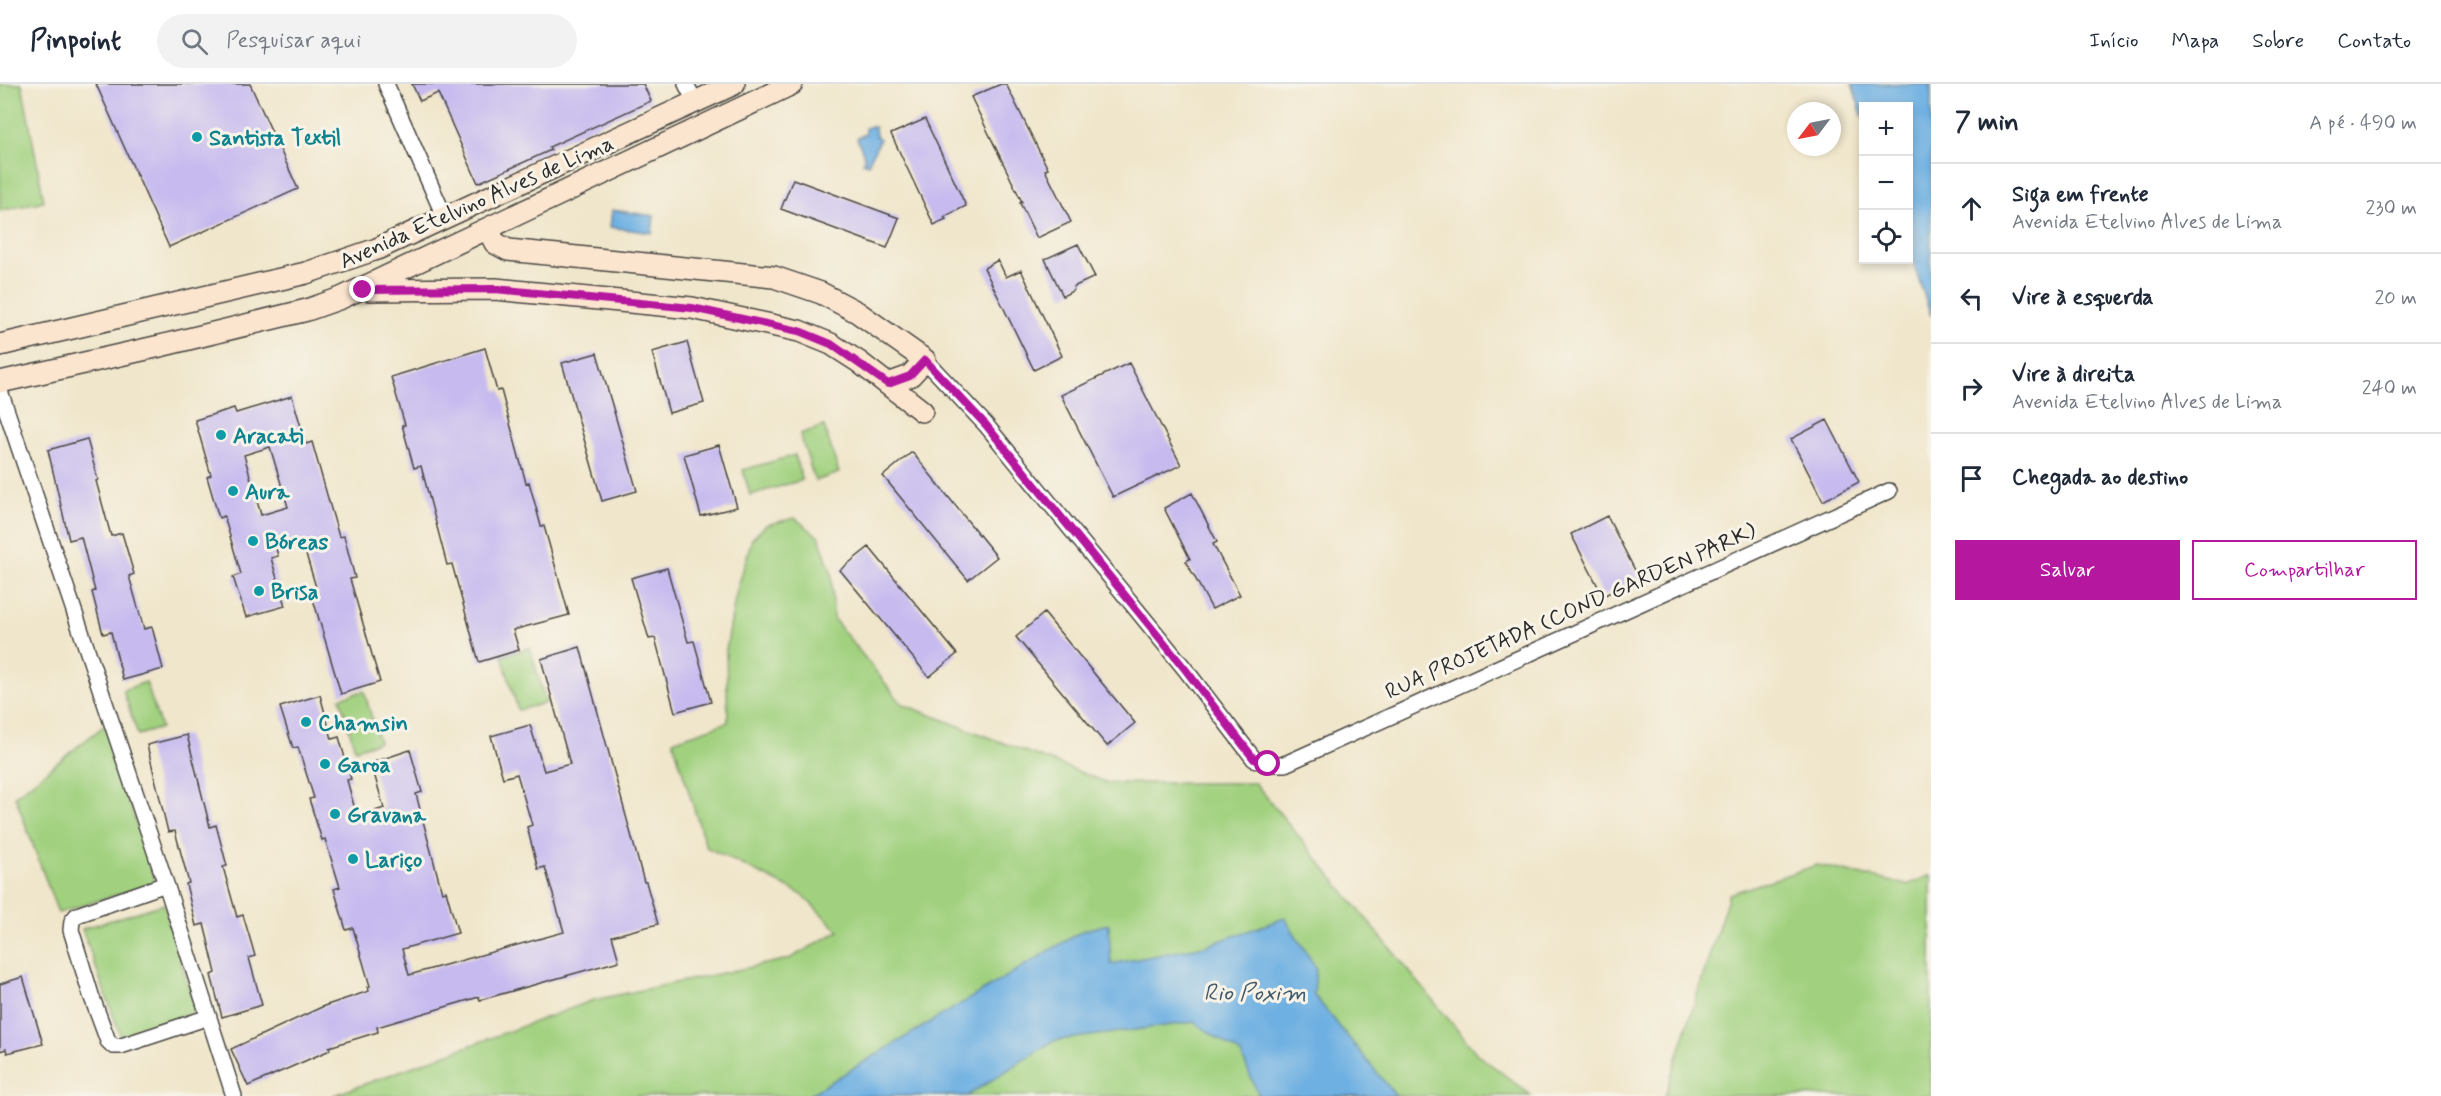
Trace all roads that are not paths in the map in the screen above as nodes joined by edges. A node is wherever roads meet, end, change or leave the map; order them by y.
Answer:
1 (386, 84) edge
2 (734, 84) edge
3 (792, 84) edge
4 (690, 93) edge
5 (445, 218) junction
6 (488, 229) junction
7 (363, 290) junction
8 (0, 345) edge
9 (925, 360) junction
10 (0, 382) edge
11 (888, 384) junction
12 (0, 391) edge
13 (922, 411) dead end
14 (1889, 491) dead end
15 (1268, 764) joint
16 (166, 884) junction
17 (209, 1017) junction
18 (234, 1096) edge

1 - 5 street
2 - 4 main road, Avenida Etelvino Alves de Lima
3 - 6 main road, Avenida Etelvino Alves de Lima
4 - 5 main road, Avenida Etelvino Alves de Lima
5 - 8 main road, Avenida Etelvino Alves de Lima
6 - 7 main road, Avenida Etelvino Alves de Lima
6 - 9 main road, Avenida Etelvino Alves de Lima
7 - 10 main road, Avenida Etelvino Alves de Lima
7 - 11 main road, Avenida Etelvino Alves de Lima
9 - 11 main road
9 - 15 street, Avenida Etelvino Alves de Lima
11 - 13 main road, Avenida Etelvino Alves de Lima
12 - 16 street
14 - 15 street, RUA PROJETADA (COND GARDEN PARK)
16 - 17 street
16 - 17 street
17 - 18 street

